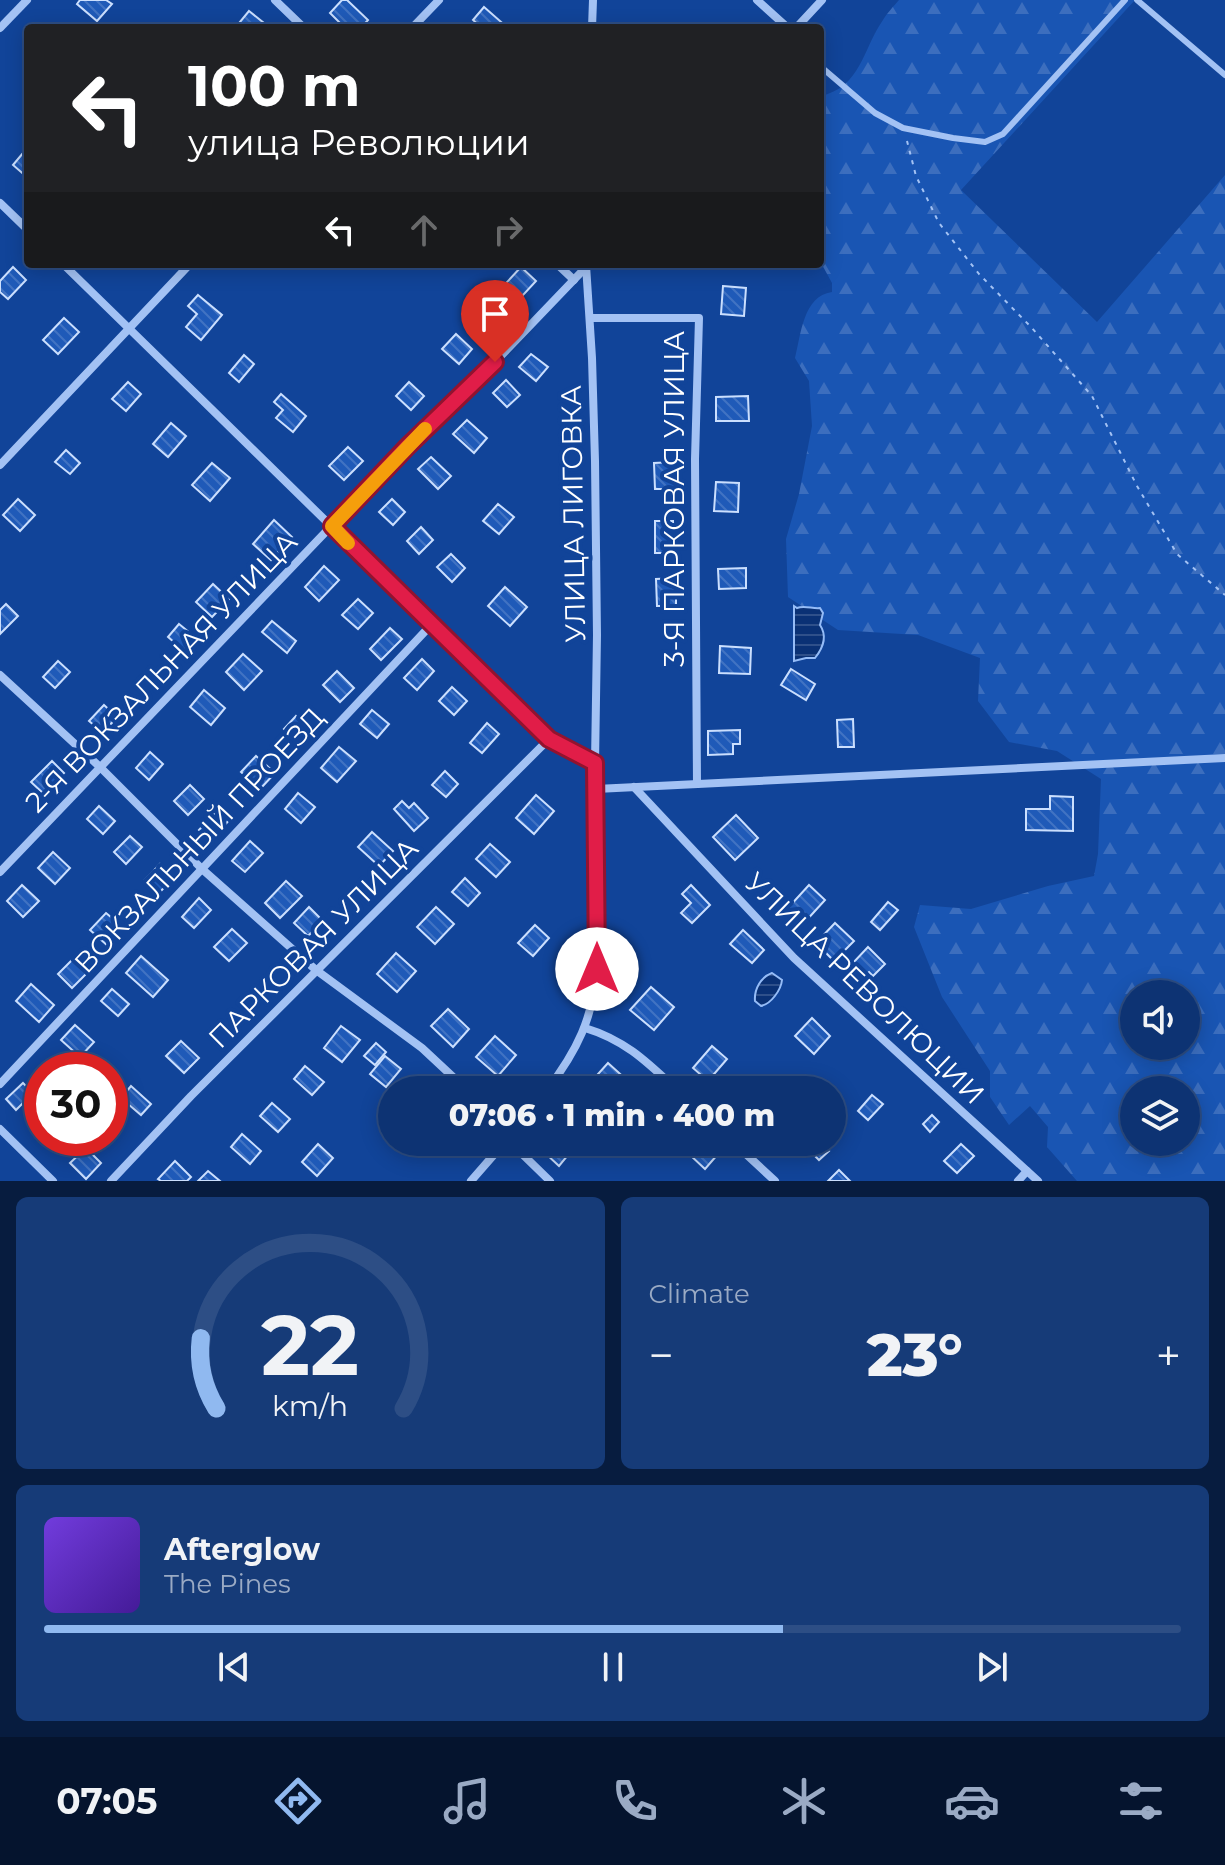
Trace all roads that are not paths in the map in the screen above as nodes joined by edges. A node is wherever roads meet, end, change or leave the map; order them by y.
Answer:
1 (27, 0) edge
2 (275, 0) edge
3 (439, 0) edge
4 (593, 0) edge
5 (757, 0) edge
6 (822, 0) edge
7 (1125, 0) edge
8 (1137, 0) edge
9 (300, 24) edge
10 (416, 24) edge
11 (592, 24) edge
12 (784, 24) edge
13 (800, 24) edge
14 (0, 28) edge
15 (824, 69) edge
16 (1225, 75) edge
17 (0, 203) edge
18 (24, 226) edge
19 (67, 268) edge
20 (186, 268) edge
21 (561, 268) edge
22 (584, 268) edge
23 (587, 268) edge
24 (574, 280) junction
25 (590, 318) junction
26 (130, 328) junction
27 (0, 465) edge
28 (332, 526) junction
29 (431, 625) junction
30 (0, 675) edge
31 (549, 739) junction
32 (1225, 758) edge
33 (595, 763) junction
34 (100, 767) junction
35 (697, 784) junction
36 (634, 787) junction
37 (596, 789) junction
38 (202, 869) junction
39 (0, 872) edge
40 (316, 970) junction
41 (585, 1028) junction
42 (452, 1076) edge
43 (558, 1076) edge
44 (662, 1076) edge
45 (0, 1084) edge
46 (0, 1129) edge
47 (495, 1156) edge
48 (523, 1156) edge
49 (748, 1156) edge
50 (1027, 1171) junction
51 (53, 1181) edge
52 (111, 1181) edge
53 (471, 1181) edge
54 (550, 1181) edge
55 (775, 1181) edge
56 (1018, 1181) edge
57 (1038, 1181) edge

1 - 14 street
2 - 9 street
3 - 10 street
4 - 11 street
5 - 12 street
6 - 13 street
7 - 15 lane
8 - 16 lane
17 - 18 street
19 - 26 street
20 - 26 street
21 - 24 street
22 - 24 street, 2-Я ВОКЗАЛЬНАЯ УЛИЦА
23 - 25 street, УЛИЦА ЛИГОВКА
24 - 28 street, 2-Я ВОКЗАЛЬНАЯ УЛИЦА
25 - 33 street, УЛИЦА ЛИГОВКА
25 - 35 street, 3-Я ПАРКОВАЯ УЛИЦА
26 - 27 street
26 - 28 street
28 - 29 street
28 - 34 street, 2-Я ВОКЗАЛЬНАЯ УЛИЦА
29 - 31 street
29 - 38 street, ВОКЗАЛЬНЫЙ ПРОЕЗД
30 - 34 street
31 - 33 street
31 - 40 street, ПАРКОВАЯ УЛИЦА
32 - 35 street
33 - 37 street, УЛИЦА ЛИГОВКА
34 - 38 street
34 - 39 street, 2-Я ВОКЗАЛЬНАЯ УЛИЦА
35 - 36 street
36 - 37 street
36 - 50 street, УЛИЦА РЕВОЛЮЦИИ
37 - 41 street, УЛИЦА ЛИГОВКА
38 - 40 street
38 - 45 street, ВОКЗАЛЬНЫЙ ПРОЕЗД
40 - 42 street
40 - 52 street, ПАРКОВАЯ УЛИЦА
41 - 43 street, УЛИЦА ЛИГОВКА
41 - 44 street
46 - 51 street
47 - 53 street
48 - 54 street
49 - 55 street
50 - 56 street
50 - 57 street, УЛИЦА РЕВОЛЮЦИИ

